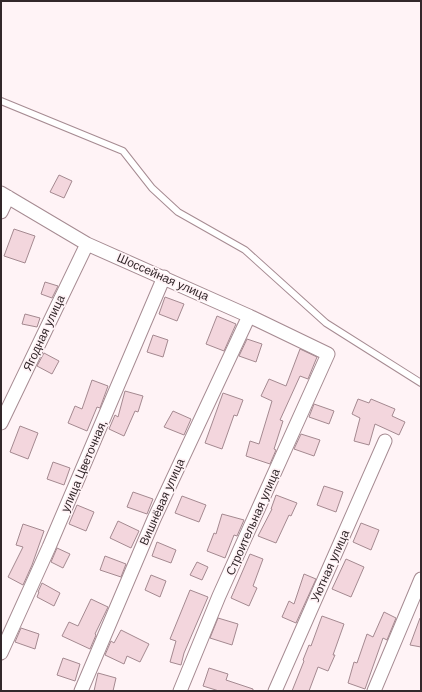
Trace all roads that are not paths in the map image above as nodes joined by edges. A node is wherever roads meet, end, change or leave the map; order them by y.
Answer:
1 (1, 100) edge
2 (5, 195) edge
3 (1, 212) edge
4 (87, 244) junction
5 (164, 277) junction
6 (249, 316) junction
7 (328, 354) joint
8 (421, 383) edge
9 (1, 423) edge
10 (385, 441) dead end
11 (421, 579) edge
12 (1, 653) edge
13 (82, 691) edge
14 (180, 691) edge
15 (275, 691) edge
16 (374, 691) edge

1 - 8 lane
2 - 3 street
2 - 4 street, Шоссейная улица
4 - 5 street, Шоссейная улица
4 - 9 street, Ягодная улица
5 - 6 street, Шоссейная улица
5 - 12 street, улица Цветочная,
6 - 7 street, Шоссейная улица
6 - 13 street, Вишнёвая улица
7 - 14 street, Строительная улица
10 - 15 street, Уютная улица
11 - 16 street

